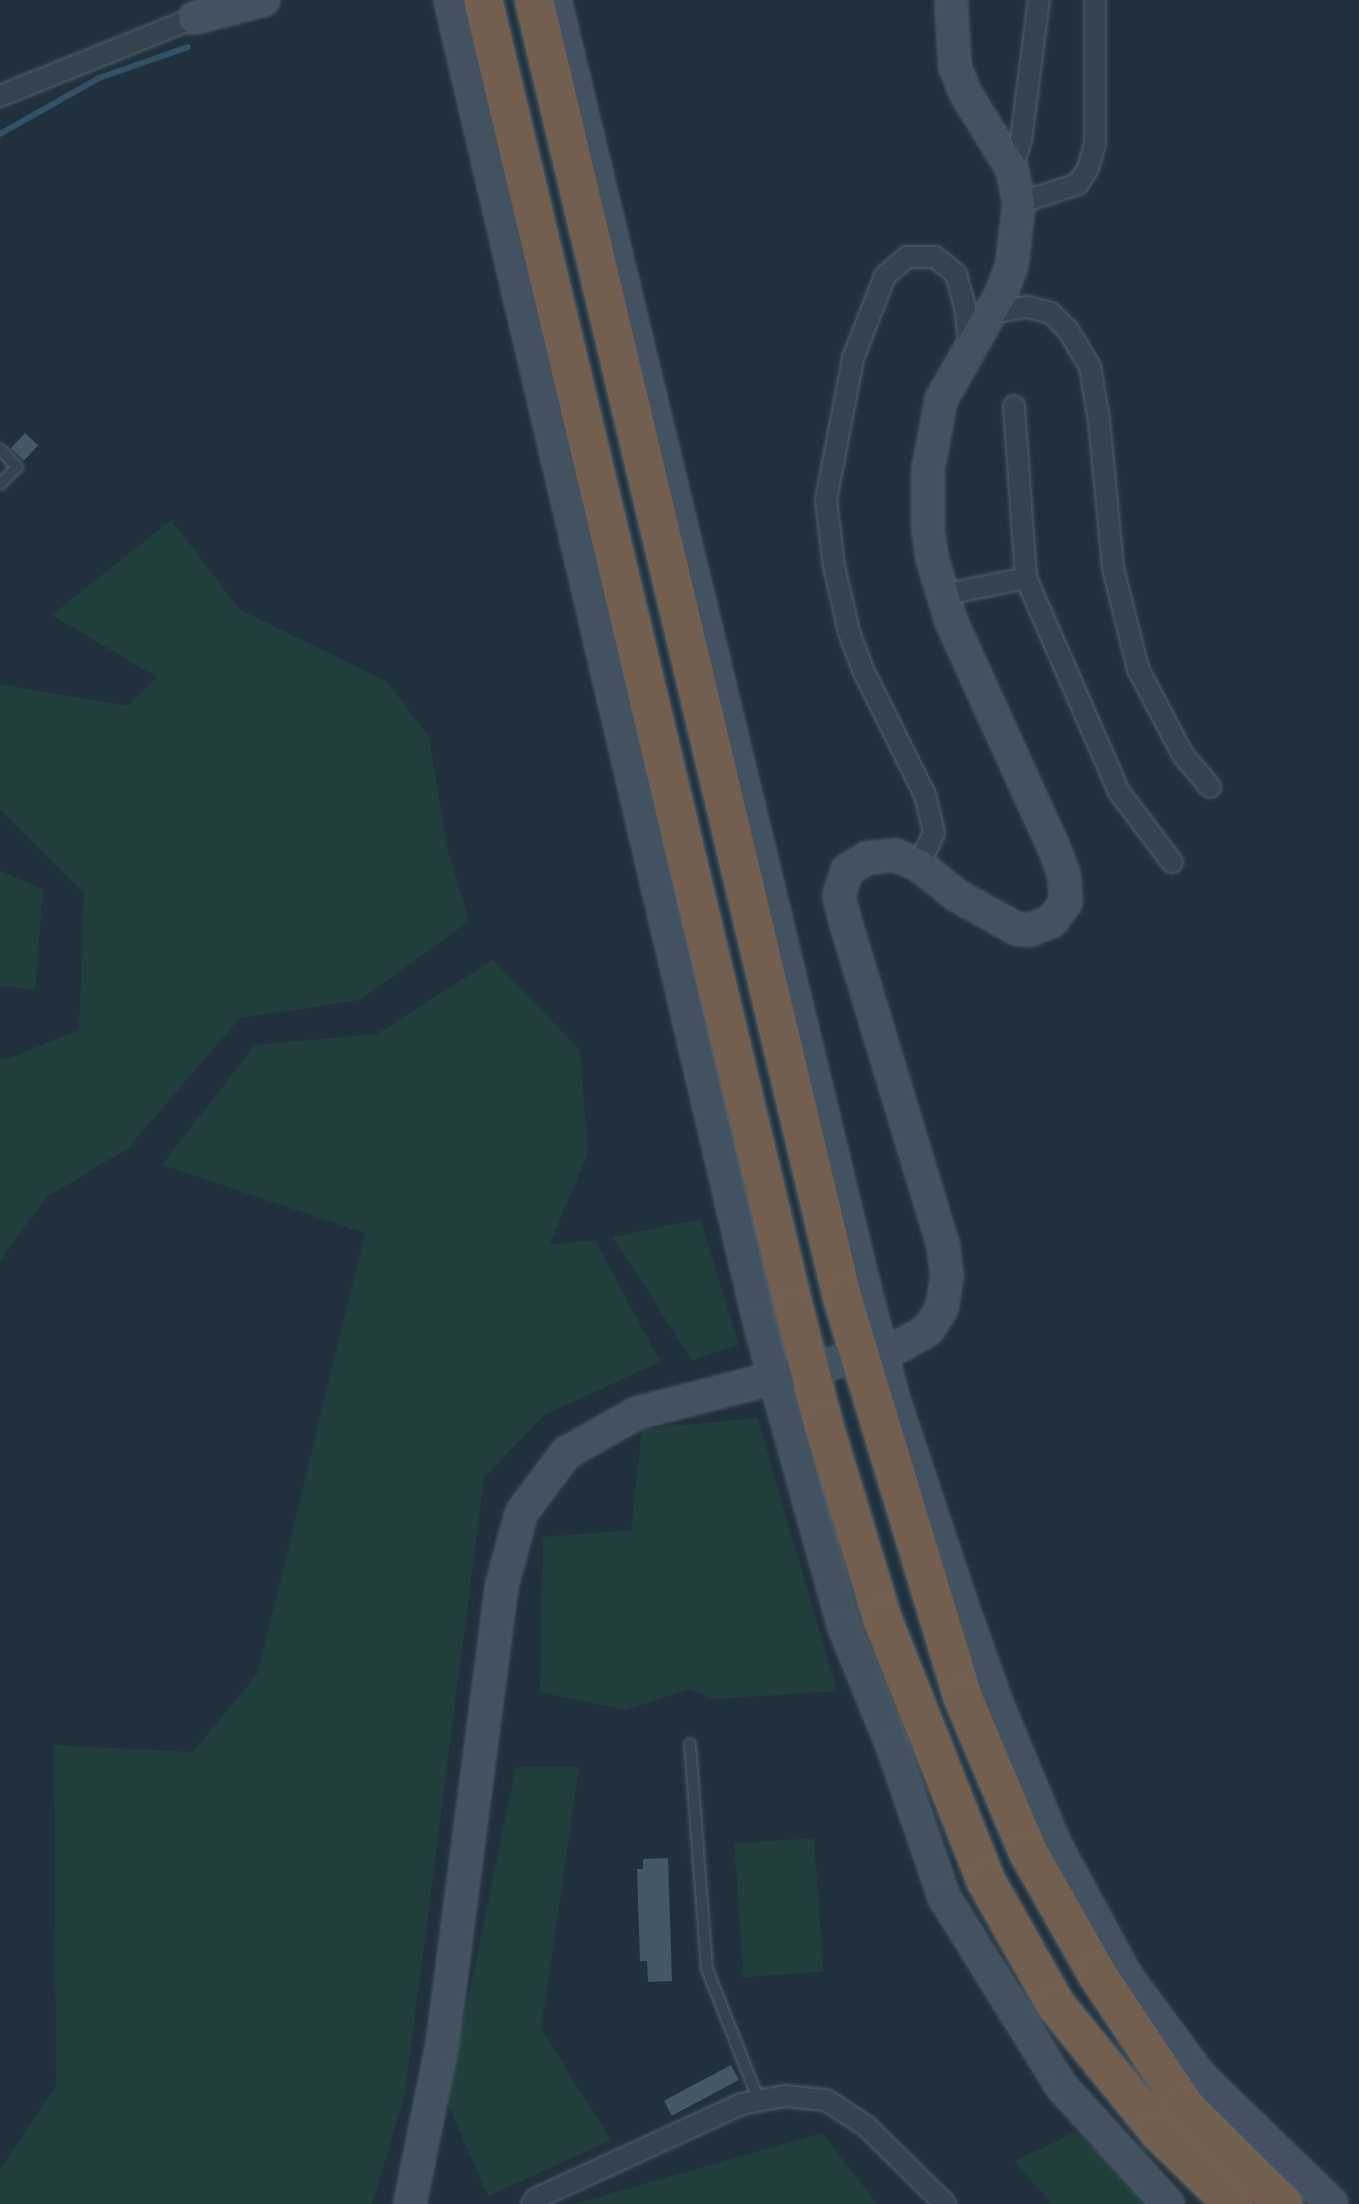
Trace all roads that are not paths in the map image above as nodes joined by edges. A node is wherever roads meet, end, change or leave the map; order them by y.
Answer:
1 (264, 0) edge
2 (450, 0) edge
3 (483, 0) edge
4 (951, 0) edge
5 (1039, 0) edge
6 (1095, 0) edge
7 (531, 3) edge
8 (194, 18) joint
9 (0, 96) edge
10 (1012, 169) junction
11 (1019, 203) junction
12 (992, 313) junction
13 (970, 348) junction
14 (1014, 406) dead end
15 (0, 449) edge
16 (0, 484) edge
17 (1026, 578) junction
18 (942, 595) junction
19 (1210, 787) dead end
20 (1172, 862) dead end
21 (919, 865) junction
22 (870, 1354) junction
23 (792, 1374) junction
24 (690, 1744) dead end
25 (759, 2101) junction
26 (410, 2204) edge
27 (532, 2204) edge
28 (945, 2204) edge
29 (1168, 2204) edge
30 (1233, 2204) edge
31 (1283, 2204) edge
32 (1332, 2204) edge

1 - 8 street
2 - 23 street
3 - 23 highway
4 - 10 street
5 - 10 street
6 - 11 street
7 - 22 street
7 - 22 highway
8 - 9 street
10 - 11 street
11 - 12 street
12 - 13 street
12 - 19 street
13 - 18 street
13 - 21 street
14 - 17 street
15 - 16 lane
17 - 18 street
17 - 20 street
18 - 21 street
21 - 22 street
22 - 23 street
22 - 31 highway
22 - 32 street
23 - 26 street
23 - 29 street
23 - 30 highway
24 - 25 lane
25 - 27 street
25 - 28 street

